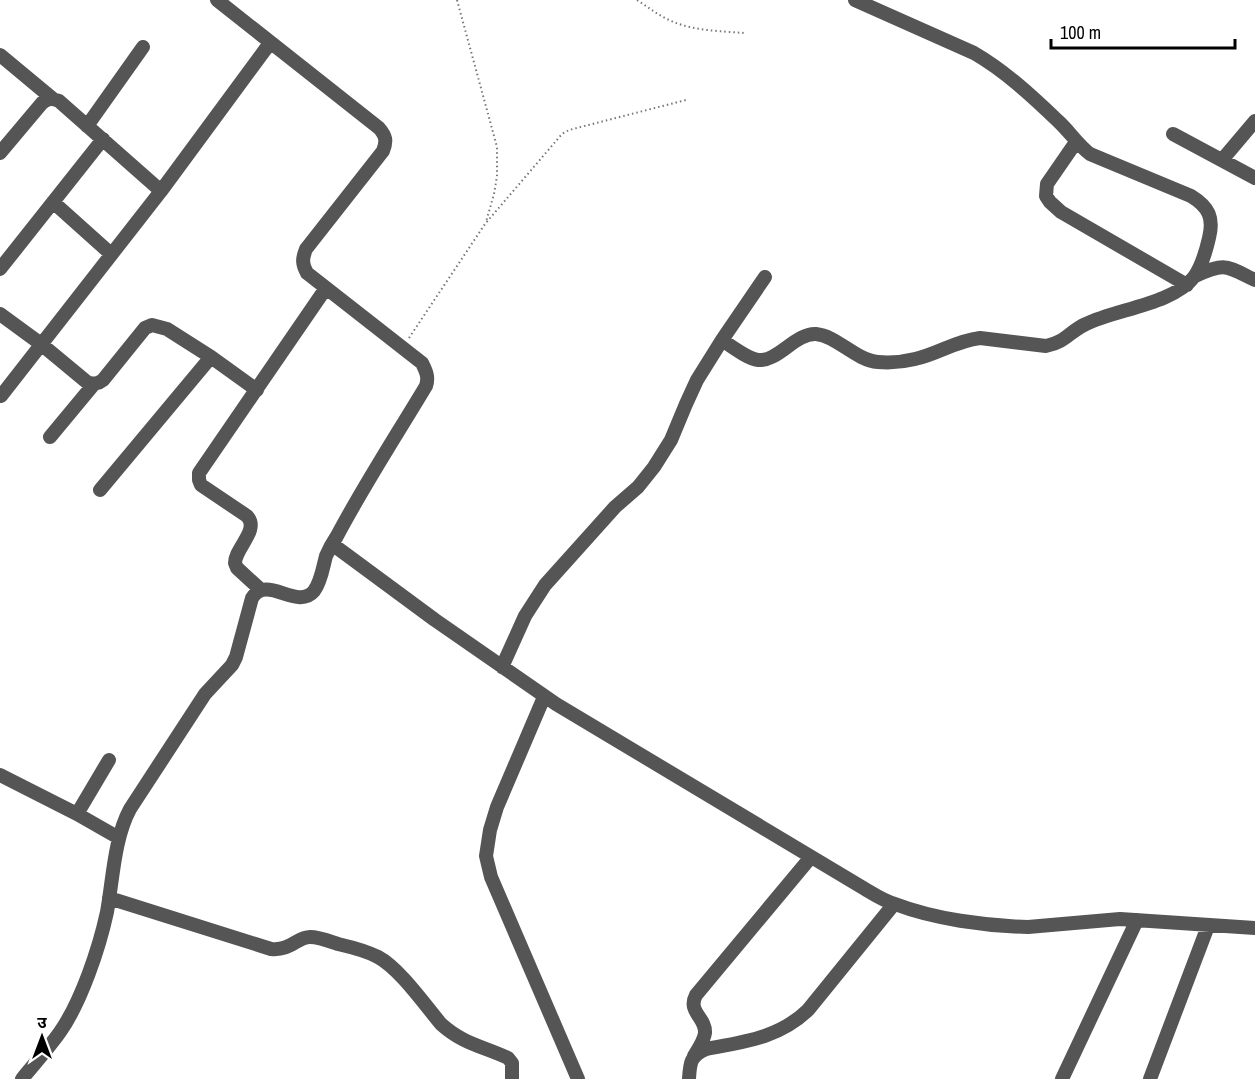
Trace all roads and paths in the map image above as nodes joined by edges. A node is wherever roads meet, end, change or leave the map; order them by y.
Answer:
1 (217, 0) edge
2 (457, 0) edge
3 (637, 0) edge
4 (855, 0) edge
5 (744, 33) dead end
6 (270, 43) junction
7 (143, 47) dead end
8 (0, 55) edge
9 (53, 99) junction
10 (686, 100) dead end
11 (1255, 121) edge
12 (87, 126) junction
13 (1173, 134) dead end
14 (103, 139) junction
15 (1076, 142) junction
16 (0, 153) edge
17 (1222, 160) junction
18 (1255, 178) edge
19 (161, 191) junction
20 (53, 202) junction
21 (485, 224) junction
22 (111, 254) junction
23 (0, 268) edge
24 (765, 277) dead end
25 (1191, 280) junction
26 (1255, 280) edge
27 (326, 288) junction
28 (0, 314) edge
29 (722, 340) junction
30 (41, 344) junction
31 (402, 348) junction
32 (211, 357) junction
33 (94, 384) junction
34 (257, 390) junction
35 (1, 396) edge
36 (50, 436) dead end
37 (100, 490) dead end
38 (332, 544) junction
39 (261, 590) junction
40 (502, 667) junction
41 (544, 697) junction
42 (109, 760) dead end
43 (0, 775) edge
44 (76, 814) junction
45 (120, 838) junction
46 (811, 857) junction
47 (109, 898) junction
48 (894, 904) junction
49 (1137, 920) junction
50 (1208, 926) junction
51 (1255, 928) edge
52 (690, 1068) edge
53 (22, 1079) edge
54 (512, 1079) edge
55 (578, 1079) edge
56 (681, 1079) edge
57 (1062, 1079) edge
58 (1150, 1079) edge

1 - 6 street
2 - 21 path
3 - 5 path
4 - 15 street
6 - 19 street
6 - 27 street
7 - 12 street
8 - 9 street
9 - 12 street
9 - 16 street
10 - 21 path
11 - 17 street
12 - 14 street
13 - 17 street
14 - 19 street
14 - 20 street
15 - 25 street
15 - 25 street
17 - 18 street
19 - 22 street
20 - 22 street
20 - 23 street
21 - 31 path
22 - 30 street
24 - 29 street
25 - 26 street
25 - 29 street
27 - 31 street
27 - 34 street
28 - 30 street
29 - 40 street
30 - 33 street
30 - 35 street
31 - 38 street
32 - 33 street
32 - 34 street
32 - 37 street
33 - 36 street
34 - 39 street
38 - 39 street
38 - 40 street
39 - 45 street
40 - 41 street
41 - 46 street
41 - 55 street
42 - 44 street
43 - 44 street
44 - 45 street
45 - 47 street
46 - 48 street
46 - 52 street
47 - 53 street
47 - 54 street
48 - 49 street
48 - 52 street
49 - 50 street
49 - 57 street
50 - 51 street
50 - 58 street
52 - 56 street

